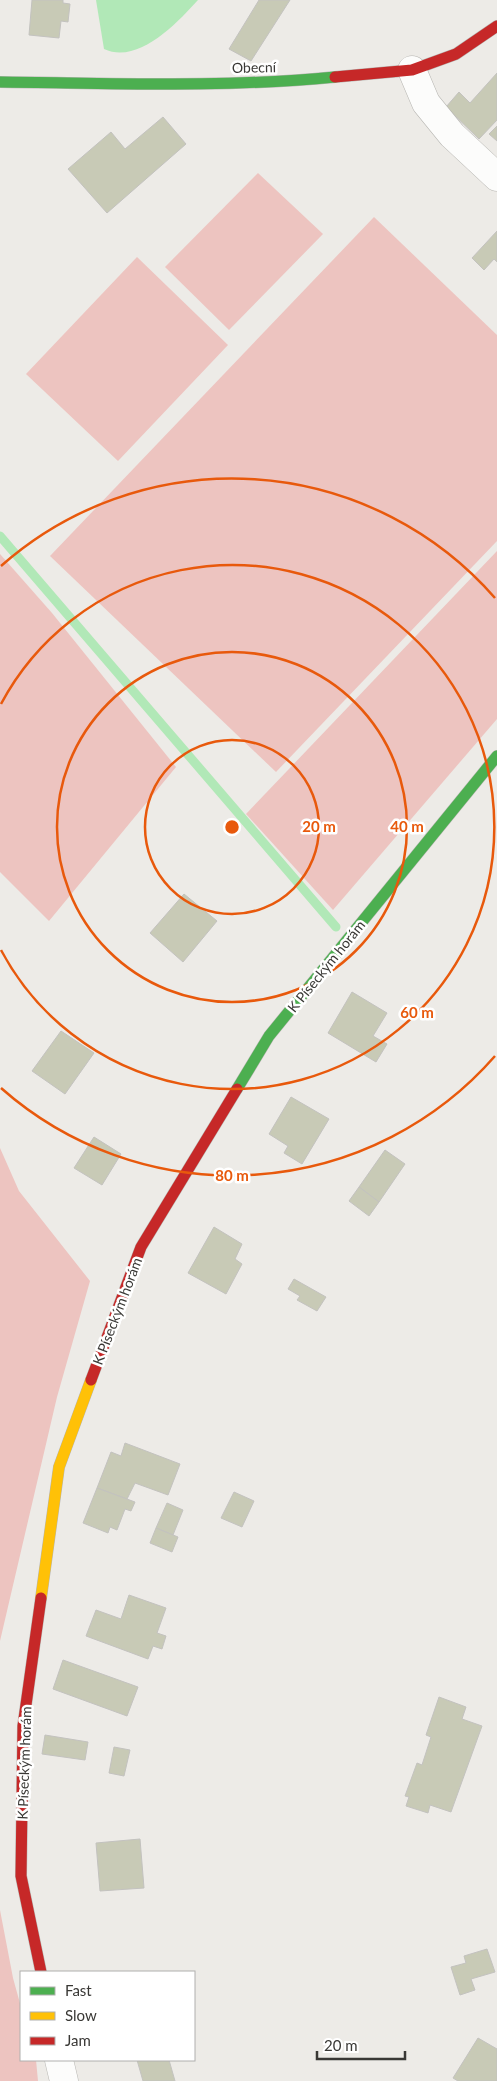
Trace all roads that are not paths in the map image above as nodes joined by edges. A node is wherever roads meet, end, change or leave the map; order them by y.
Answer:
1 (497, 26) edge
2 (412, 70) junction
3 (0, 82) edge
4 (497, 177) edge
5 (497, 756) edge
6 (41, 1971) edge
7 (59, 2061) edge
8 (64, 2081) edge

1 - 2 street, Obecní
2 - 3 street, Obecní
2 - 4 street
5 - 6 street, K Píseckým horám
7 - 8 street

